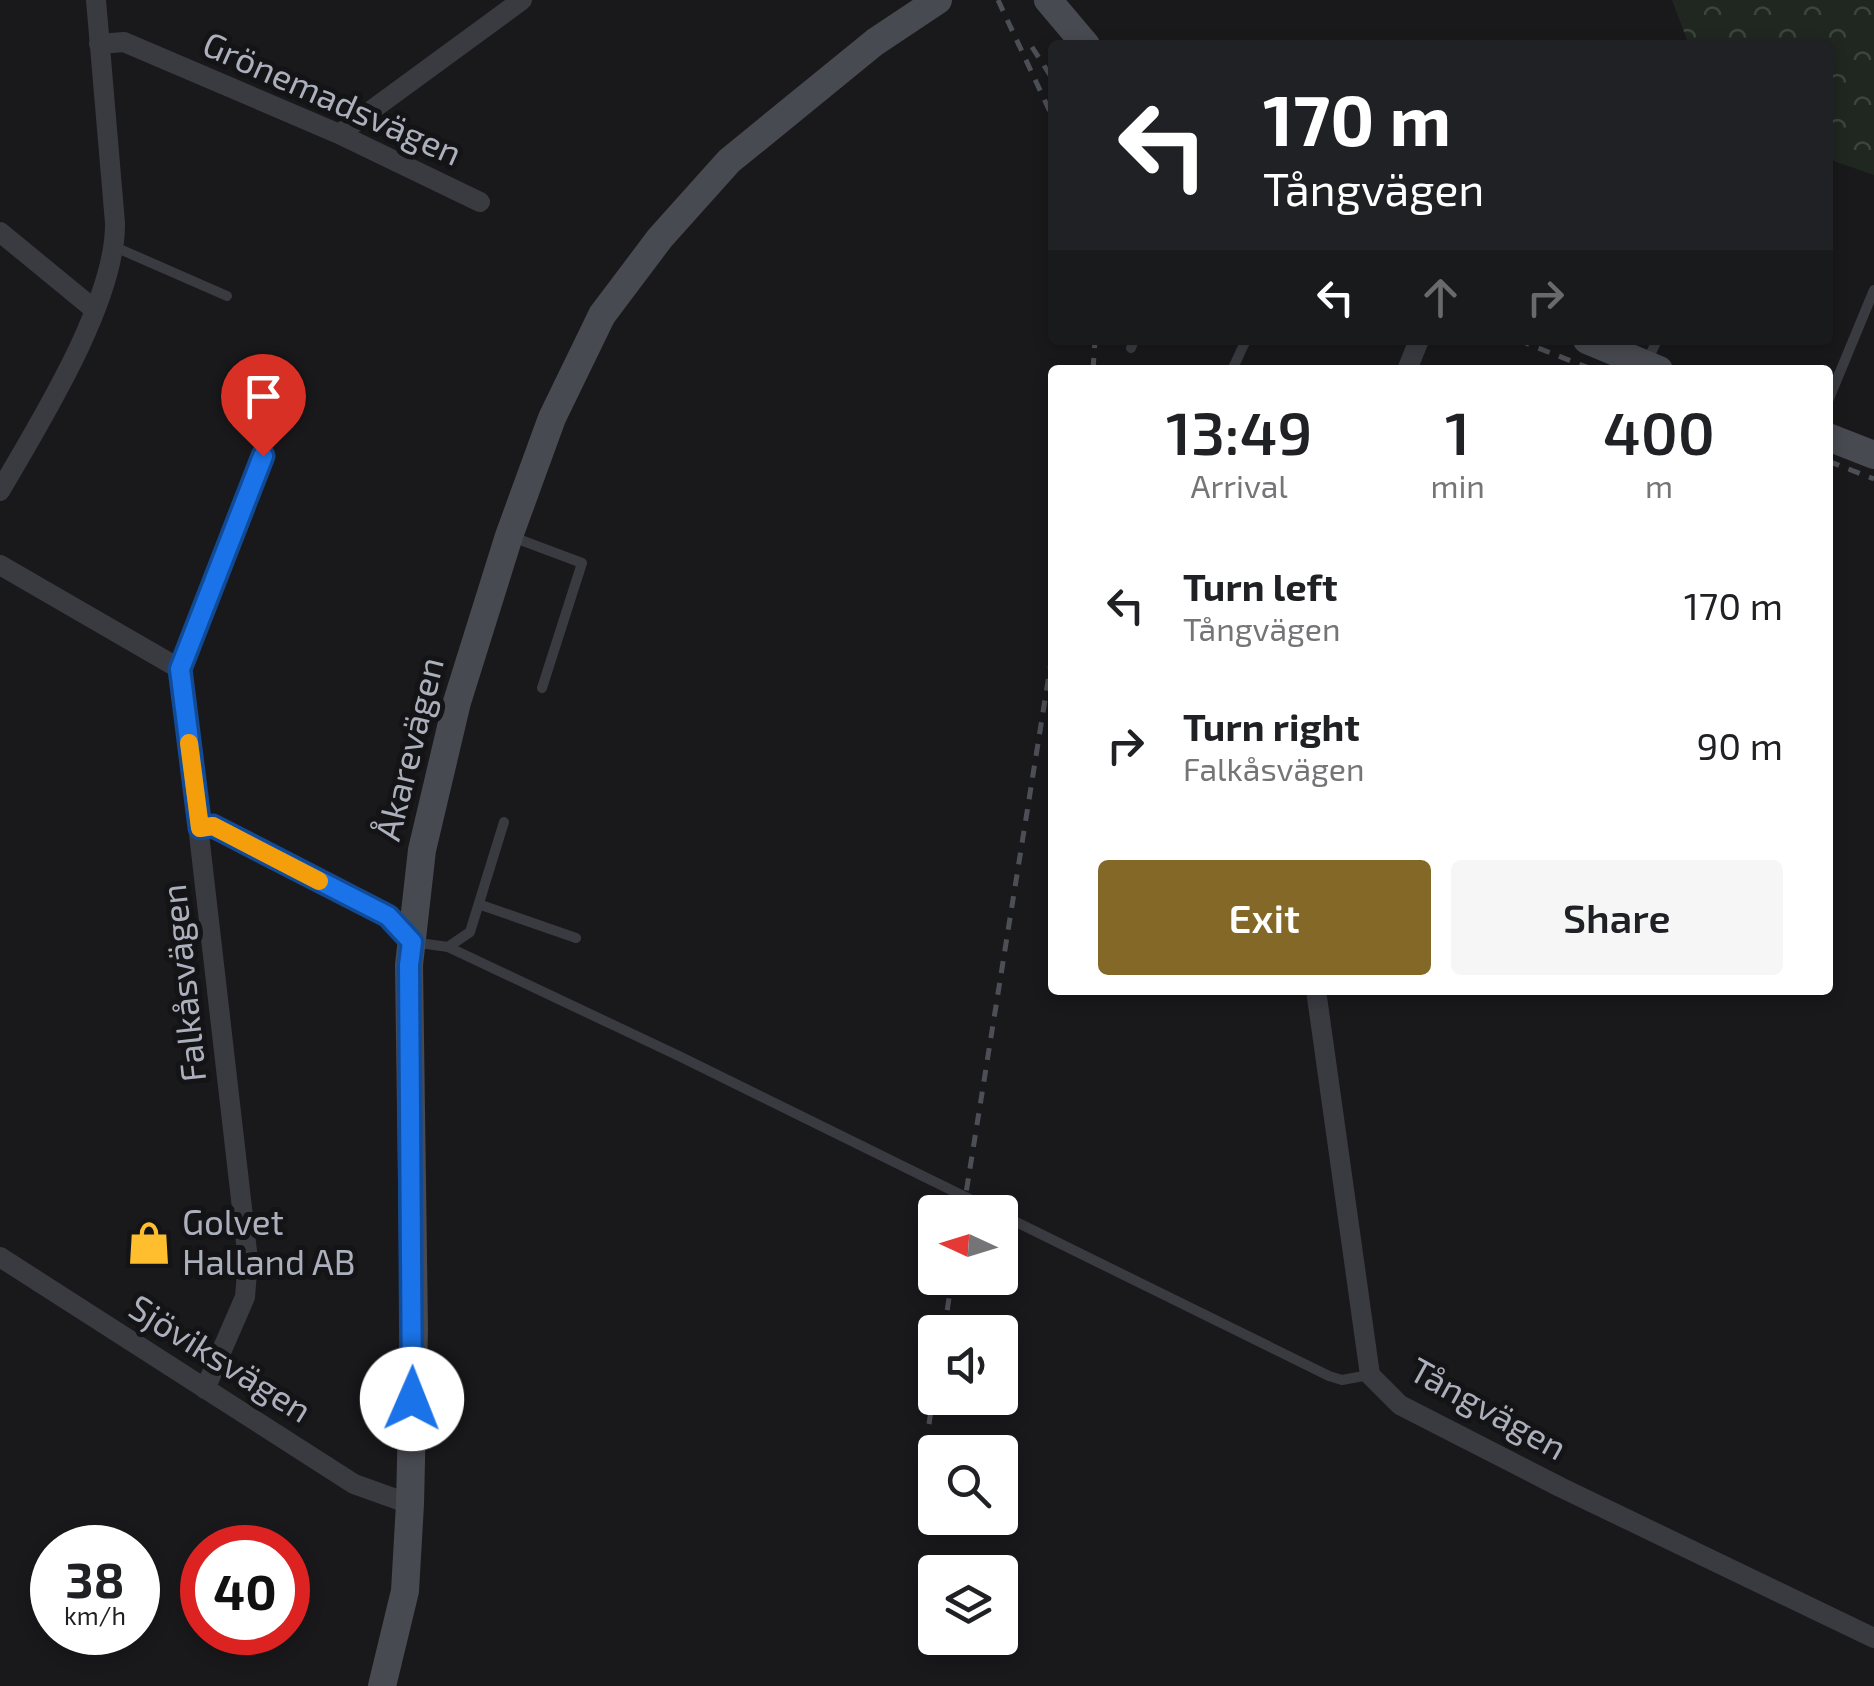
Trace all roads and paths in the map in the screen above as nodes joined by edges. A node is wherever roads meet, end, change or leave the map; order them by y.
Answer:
1 (96, 0) edge
2 (522, 0) edge
3 (938, 0) edge
4 (1048, 0) edge
5 (1082, 40) edge
6 (99, 44) junction
7 (339, 134) junction
8 (480, 202) dead end
9 (0, 232) edge
10 (115, 247) junction
11 (1874, 290) edge
12 (227, 296) dead end
13 (95, 310) junction
14 (1606, 345) edge
15 (1654, 358) edge
16 (1833, 389) edge
17 (1833, 439) edge
18 (1874, 455) edge
19 (263, 456) dead end
20 (0, 491) edge
21 (510, 536) junction
22 (0, 565) edge
23 (180, 669) junction
24 (542, 688) dead end
25 (504, 822) dead end
26 (200, 828) junction
27 (480, 905) junction
28 (576, 938) dead end
29 (412, 942) junction
30 (448, 947) junction
31 (1317, 995) edge
32 (0, 1257) edge
33 (1370, 1375) junction
34 (205, 1389) junction
35 (410, 1504) junction
36 (1874, 1638) edge
37 (382, 1686) edge

1 - 6 street
2 - 7 street
3 - 21 street, Åkarevägen
4 - 5 street
6 - 7 street, Grönemadsvägen
6 - 10 street
7 - 8 street, Grönemadsvägen
9 - 13 street
10 - 12 lane
10 - 13 street
11 - 16 lane
13 - 20 street
14 - 15 street
17 - 18 street
19 - 23 street, Falkåsvägen
21 - 24 lane
21 - 29 street, Åkarevägen
22 - 23 street
23 - 26 street, Falkåsvägen
25 - 27 lane
26 - 29 street
26 - 34 street, Falkåsvägen
27 - 28 lane
27 - 30 lane
29 - 30 lane
29 - 35 street, Åkarevägen
30 - 33 lane
31 - 33 street, Tångvägen
32 - 34 street, Sjöviksvägen
33 - 36 street, Tångvägen
34 - 35 street, Sjöviksvägen
35 - 37 street, Åkarevägen

